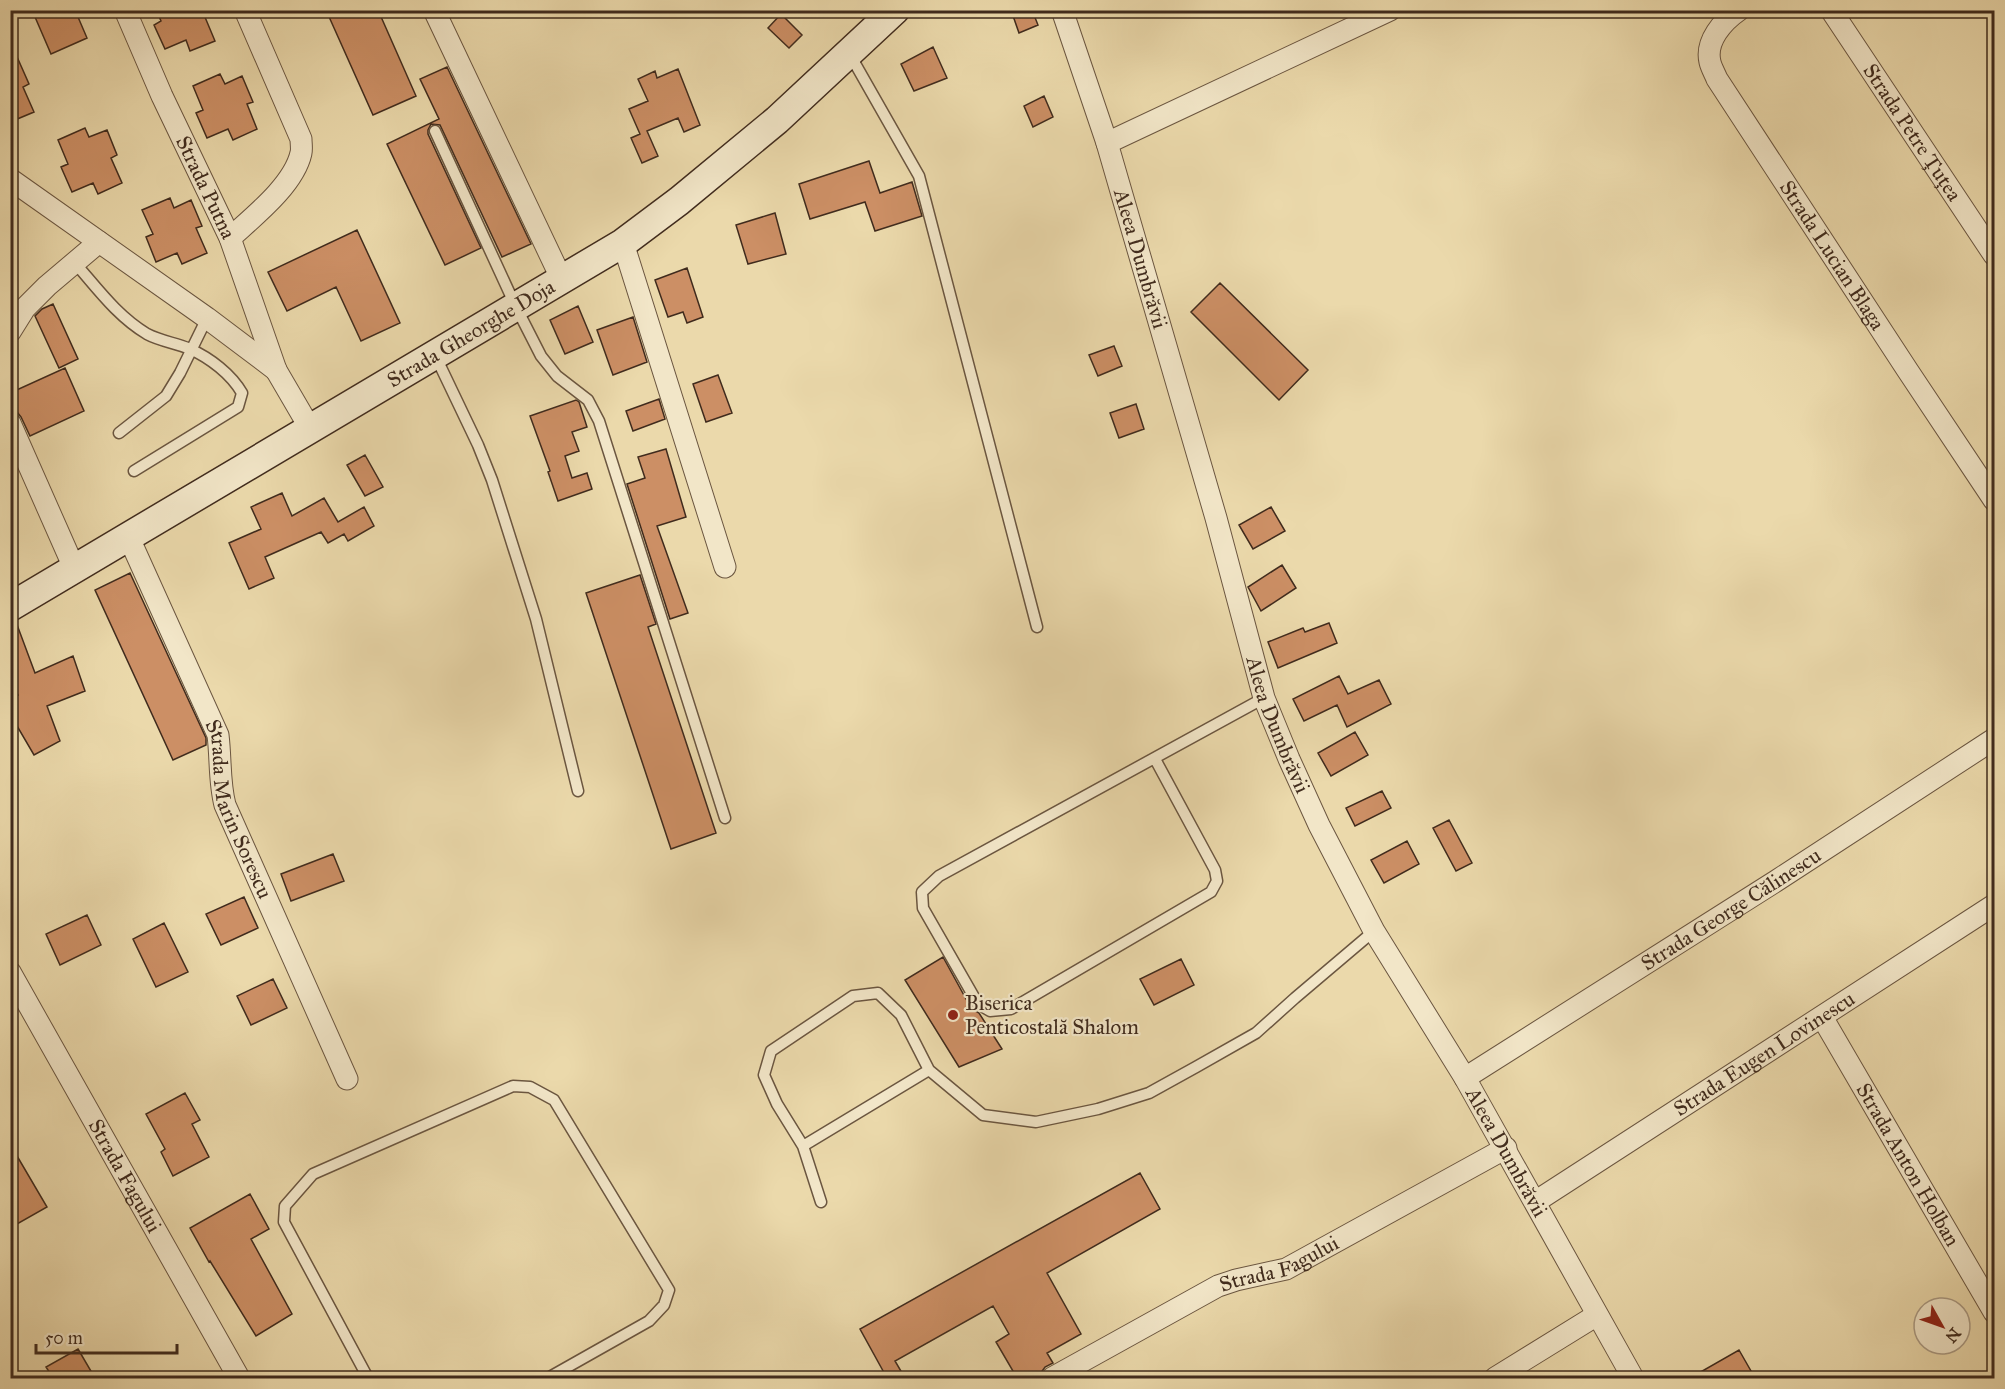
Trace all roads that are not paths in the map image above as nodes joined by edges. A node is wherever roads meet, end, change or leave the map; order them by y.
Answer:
1 (125, 10) edge
2 (245, 10) edge
3 (434, 10) edge
4 (895, 10) edge
5 (1062, 10) edge
6 (1390, 10) edge
7 (1739, 10) edge
8 (1831, 10) edge
9 (849, 53) junction
10 (435, 130) dead end
11 (1107, 143) junction
12 (10, 179) edge
13 (231, 238) junction
14 (99, 242) junction
15 (622, 243) junction
16 (1995, 255) edge
17 (75, 263) junction
18 (562, 280) junction
19 (516, 307) junction
20 (207, 318) junction
21 (10, 332) edge
22 (192, 350) junction
23 (435, 355) junction
24 (276, 370) junction
25 (10, 423) edge
26 (311, 429) junction
27 (119, 433) dead end
28 (134, 471) dead end
29 (1995, 500) edge
30 (129, 538) junction
31 (726, 567) dead end
32 (75, 570) junction
33 (10, 607) edge
34 (1037, 627) dead end
35 (1264, 698) junction
36 (1995, 739) edge
37 (1155, 759) junction
38 (578, 791) dead end
39 (725, 818) dead end
40 (1995, 905) edge
41 (1374, 931) junction
42 (10, 972) edge
43 (1822, 1017) junction
44 (929, 1070) junction
45 (1465, 1078) junction
46 (347, 1079) dead end
47 (803, 1146) junction
48 (1506, 1148) junction
49 (821, 1202) dead end
50 (1535, 1202) junction
51 (1995, 1312) edge
52 (1597, 1315) junction
53 (239, 1378) edge
54 (368, 1378) edge
55 (548, 1378) edge
56 (1052, 1378) edge
57 (1494, 1378) edge
58 (1633, 1378) edge

1 - 13 street, Strada Putna
2 - 13 street
3 - 18 street
4 - 9 main road, Strada Gheorghe Doja
5 - 11 street, Aleea Dumbrăvii
6 - 11 street
7 - 29 street, Strada Lucian Blaga
8 - 16 street, Strada Petre Țuțea
9 - 15 main road, Strada Gheorghe Doja
9 - 34 lane
10 - 19 lane
11 - 35 street, Aleea Dumbrăvii
12 - 14 street, Strada Putna
13 - 24 street, Strada Putna
14 - 17 street
14 - 20 street, Strada Putna
15 - 18 main road, Strada Gheorghe Doja
15 - 31 street
17 - 21 street
17 - 22 lane
18 - 19 main road, Strada Gheorghe Doja
19 - 23 main road, Strada Gheorghe Doja
19 - 39 lane
20 - 22 lane
20 - 24 street, Strada Putna
22 - 27 lane
22 - 28 lane
23 - 26 main road, Strada Gheorghe Doja
23 - 38 lane
24 - 26 street, Strada Putna
25 - 32 street
26 - 30 main road, Strada Gheorghe Doja
30 - 32 main road, Strada Gheorghe Doja
30 - 46 street, Strada Marin Sorescu
32 - 33 main road, Strada Gheorghe Doja
35 - 37 lane
35 - 41 street, Aleea Dumbrăvii
36 - 45 street, Strada George Călinescu
37 - 37 lane
40 - 43 street, Strada Eugen Lovinescu
41 - 44 lane
41 - 45 street, Aleea Dumbrăvii
42 - 53 street, Strada Fagului
43 - 50 street, Strada Eugen Lovinescu
43 - 51 street, Strada Anton Holban
44 - 47 lane
44 - 47 lane
45 - 48 street, Aleea Dumbrăvii
47 - 49 lane
48 - 50 street, Aleea Dumbrăvii
48 - 56 street, Strada Fagului
50 - 52 street, Aleea Dumbrăvii
52 - 57 street
52 - 58 street, Aleea Dumbrăvii
54 - 55 lane

